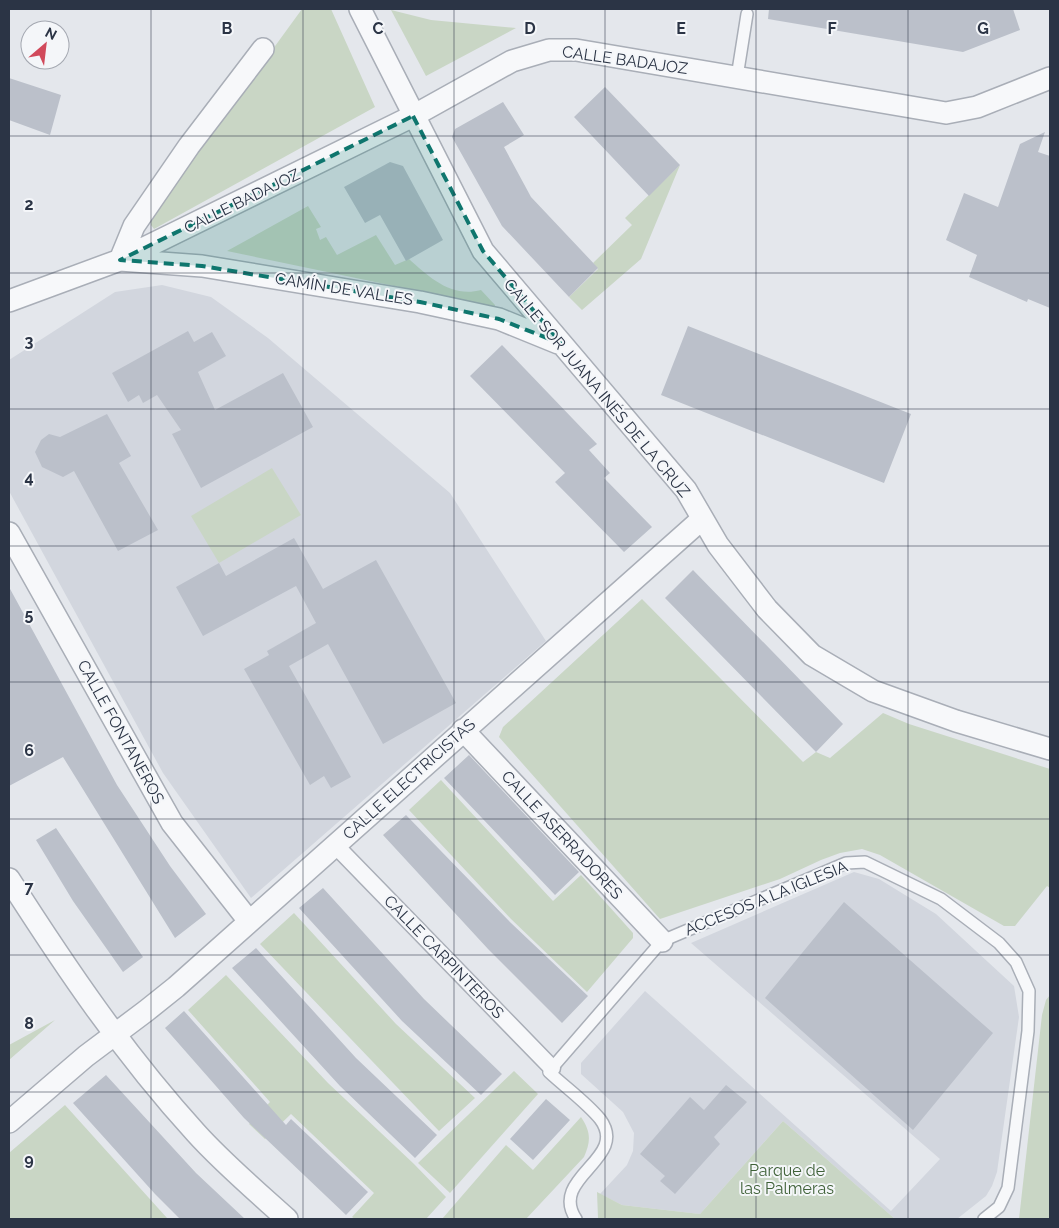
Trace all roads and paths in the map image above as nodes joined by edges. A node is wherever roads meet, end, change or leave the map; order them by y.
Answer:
1 (360, 9) edge
2 (748, 14) dead end
3 (262, 48) dead end
4 (737, 78) junction
5 (1050, 78) edge
6 (413, 116) junction
7 (120, 260) junction
8 (9, 301) edge
9 (562, 344) junction
10 (702, 519) junction
11 (9, 533) edge
12 (462, 730) junction
13 (1050, 748) edge
14 (336, 846) junction
15 (9, 879) edge
16 (249, 921) junction
17 (662, 941) junction
18 (114, 1036) junction
19 (552, 1068) junction
20 (9, 1122) edge
21 (286, 1219) edge
22 (576, 1219) edge
23 (984, 1219) edge

1 - 6 street, CALLE SOR JUANA INÉS DE LA CRUZ
2 - 4 lane
3 - 7 street
4 - 5 street, CALLE BADAJOZ
4 - 6 street, CALLE BADAJOZ
6 - 7 street, CALLE BADAJOZ
6 - 9 street, CALLE SOR JUANA INÉS DE LA CRUZ
7 - 8 street, CALLE BADAJOZ
7 - 9 street, CAMÍN DE VALLES
9 - 10 street, CALLE SOR JUANA INÉS DE LA CRUZ
10 - 12 street, CALLE ELECTRICISTAS
10 - 13 street, CALLE SOR JUANA INÉS DE LA CRUZ
11 - 16 street, CALLE FONTANEROS
12 - 14 street, CALLE ELECTRICISTAS
12 - 17 street, CALLE ASERRADORES
14 - 16 street, CALLE ELECTRICISTAS
14 - 19 street, CALLE CARPINTEROS
15 - 18 street
16 - 18 street, CALLE ELECTRICISTAS
17 - 19 lane
17 - 23 lane, ACCESOS A LA IGLESIA
18 - 20 street, CALLE ELECTRICISTAS
18 - 21 street
19 - 22 lane

